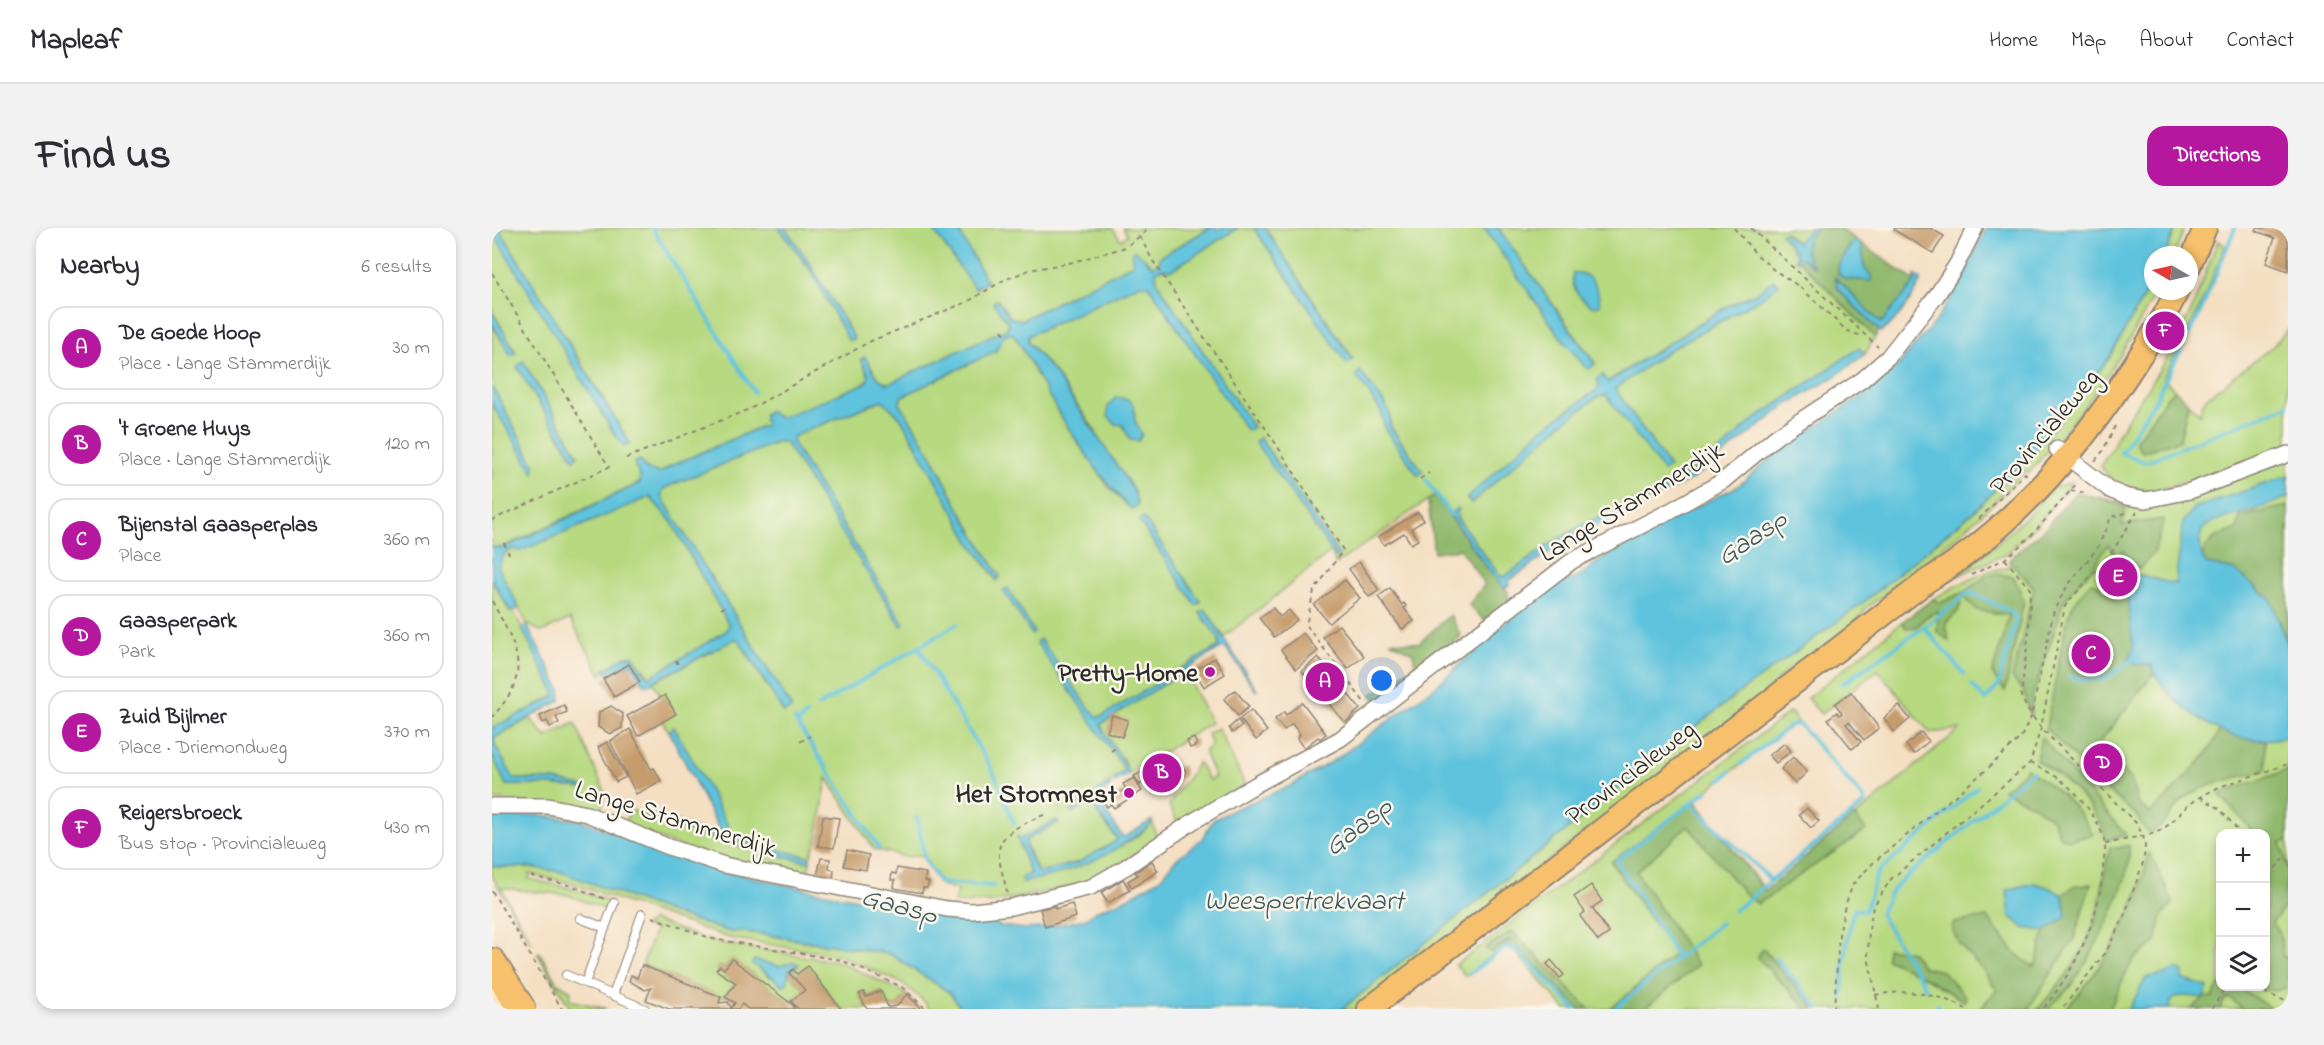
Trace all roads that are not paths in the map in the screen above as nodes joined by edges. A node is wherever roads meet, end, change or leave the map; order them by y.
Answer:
1 (1975, 228) edge
2 (2193, 228) edge
3 (2205, 228) edge
4 (2186, 246) edge
5 (2197, 246) edge
6 (2159, 300) edge
7 (2172, 300) edge
8 (2062, 453) junction
9 (2288, 454) edge
10 (492, 806) edge
11 (614, 903) road end
12 (642, 914) road end
13 (580, 918) dead end
14 (605, 928) junction
15 (492, 962) edge
16 (566, 975) dead end
17 (585, 983) junction
18 (613, 995) junction
19 (516, 1004) edge
20 (645, 1009) edge
21 (1369, 1009) edge

1 - 10 street, Lange Stammerdijk
2 - 4 main road
3 - 5 main road
6 - 8 main road, Provincialeweg
7 - 8 main road, Provincialeweg
8 - 9 street
8 - 21 main road, Provincialeweg
11 - 14 lane
12 - 18 lane
13 - 14 lane
14 - 17 lane
15 - 19 highway
16 - 17 lane
17 - 18 lane
18 - 20 lane

